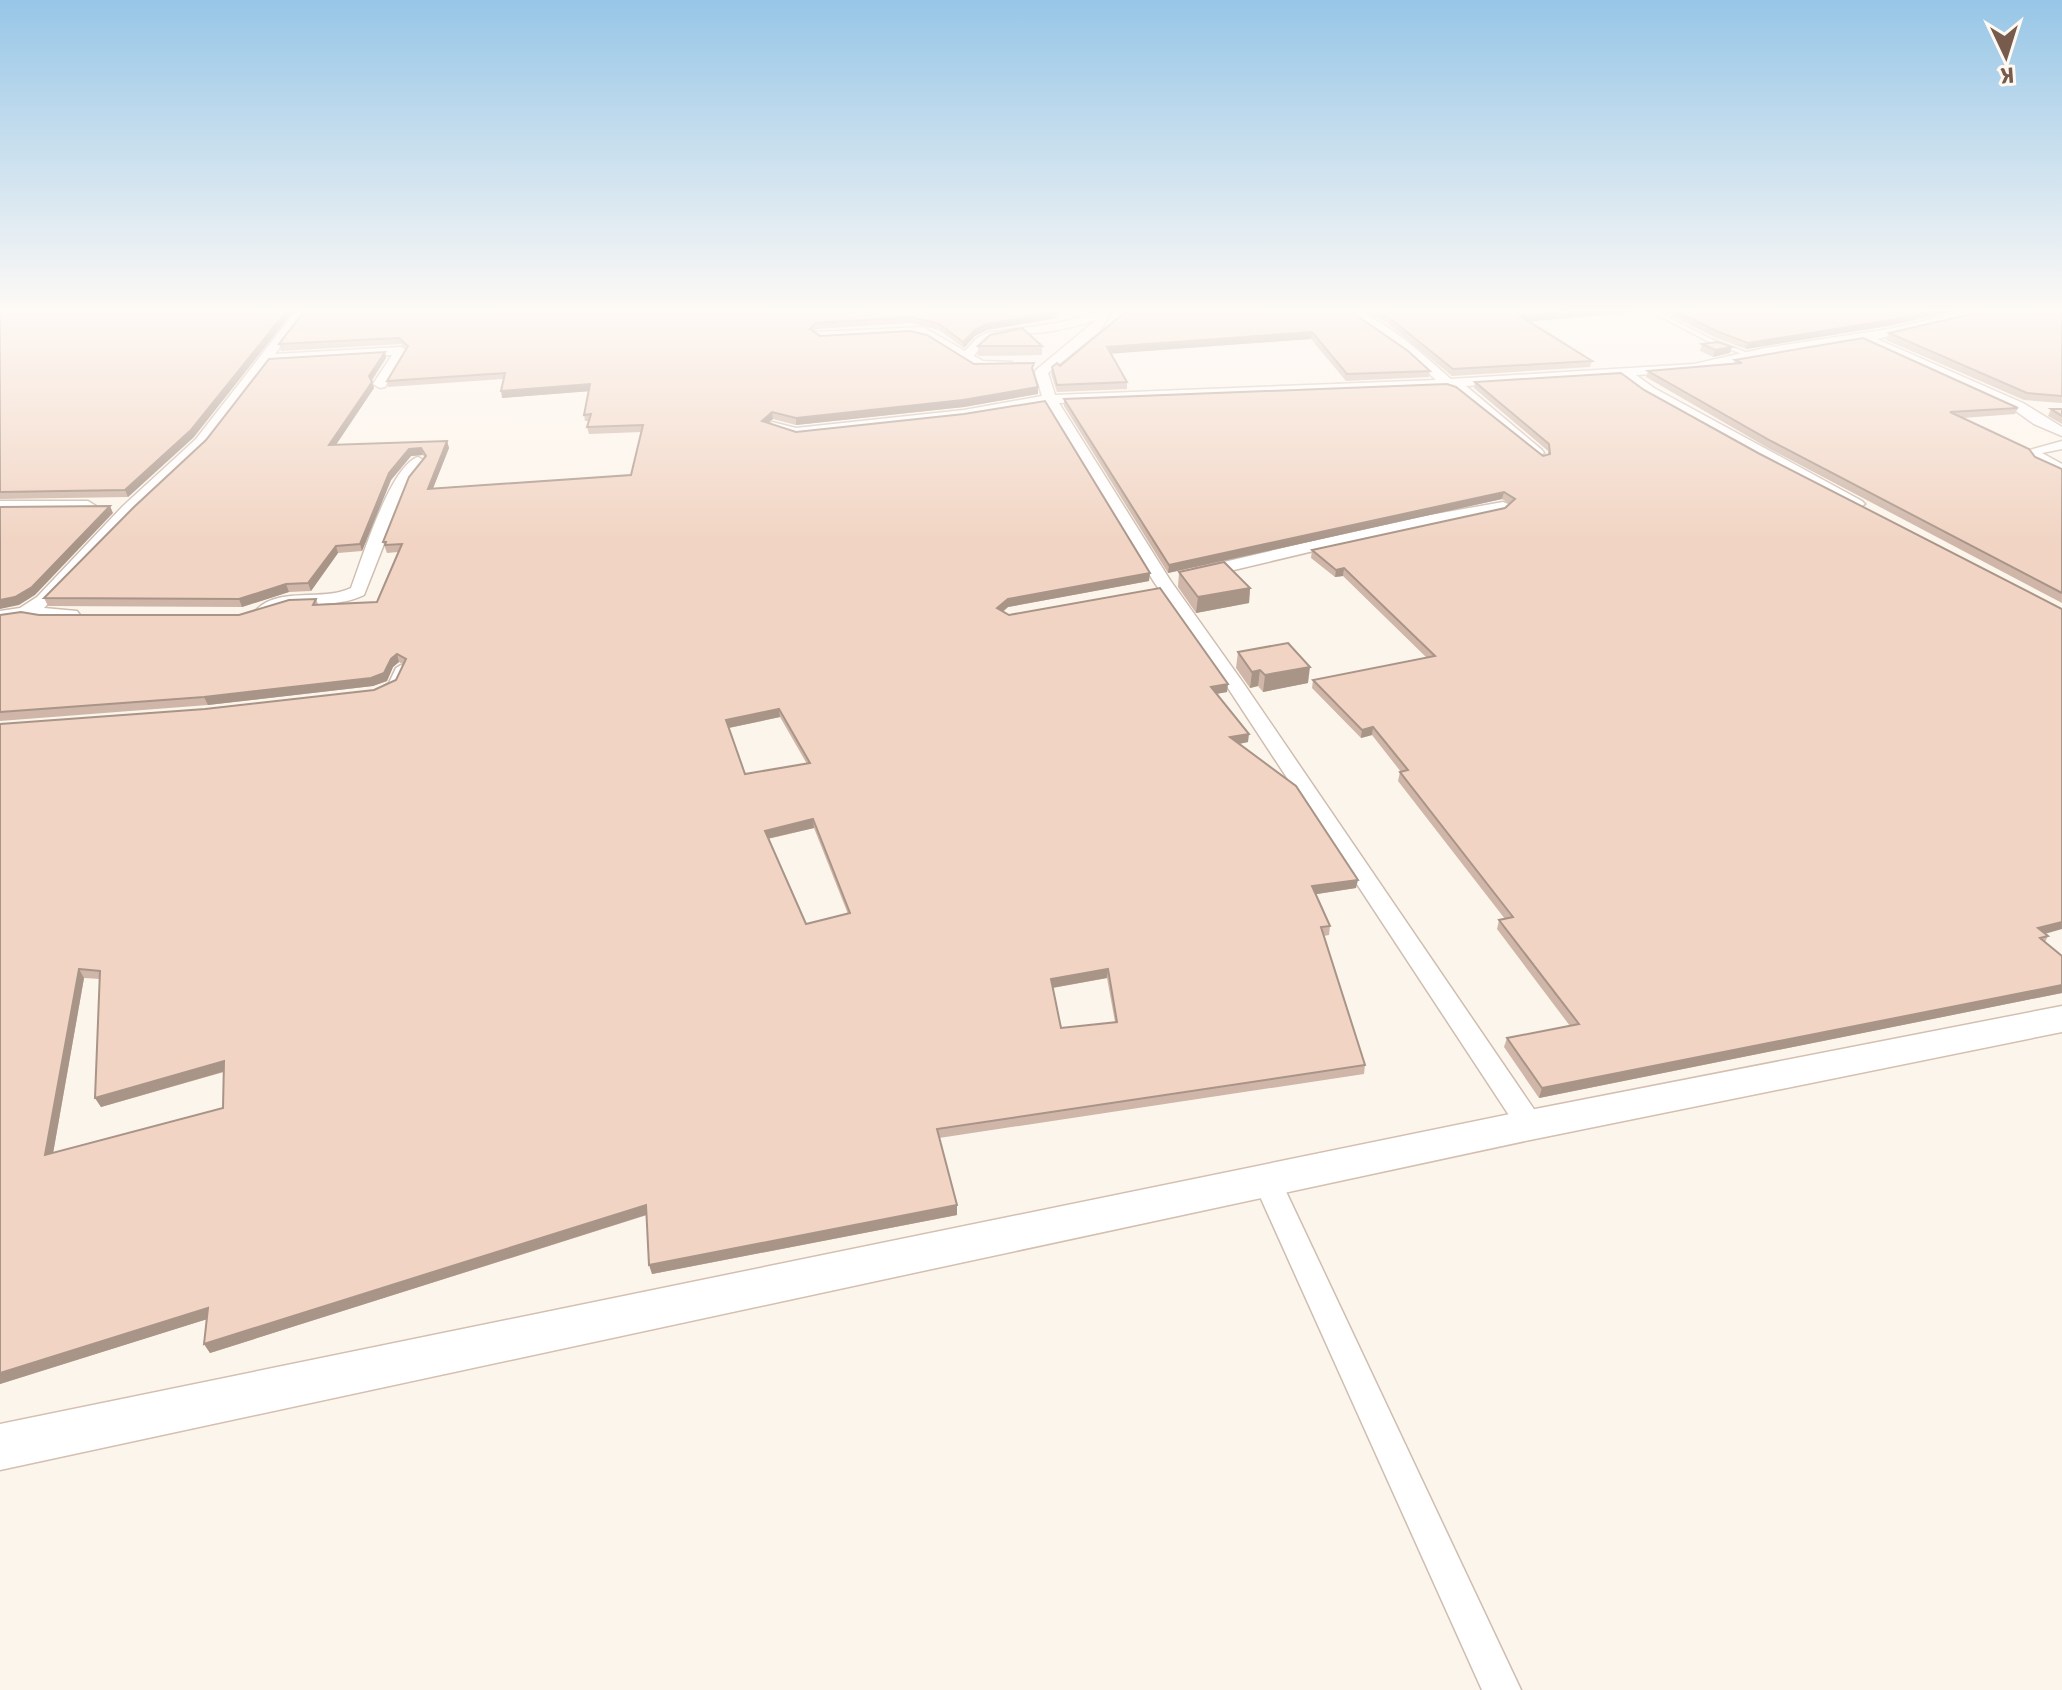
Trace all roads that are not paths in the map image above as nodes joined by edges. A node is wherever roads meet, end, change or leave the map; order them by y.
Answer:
1 (242, 387) edge
2 (1046, 387) edge
3 (1352, 387) edge
4 (1458, 387) edge
5 (1645, 387) edge
6 (1976, 387) edge
7 (1050, 399) junction
8 (2018, 406) junction
9 (2050, 410) edge
10 (772, 426) edge
11 (2062, 432) edge
12 (2062, 445) edge
13 (1541, 456) edge
14 (418, 461) edge
15 (2062, 470) edge
16 (133, 505) junction
17 (0, 506) edge
18 (1503, 507) edge
19 (1874, 513) edge
20 (1158, 586) junction
21 (25, 612) junction
22 (252, 614) edge
23 (89, 615) edge
24 (0, 616) edge
25 (401, 668) edge
26 (376, 692) edge
27 (2062, 1019) edge
28 (1530, 1125) junction
29 (1267, 1181) junction
30 (0, 1447) edge
31 (1502, 1690) edge

1 - 16 street
2 - 7 street
3 - 7 street
4 - 13 street
5 - 19 street
6 - 8 street
7 - 10 street
7 - 20 street
8 - 9 street
8 - 11 street
12 - 15 street
14 - 22 street
16 - 17 street
16 - 21 street
18 - 20 street
20 - 28 street
21 - 23 street
21 - 24 street
25 - 26 lane
27 - 28 street
28 - 29 street
29 - 30 street
29 - 31 street

